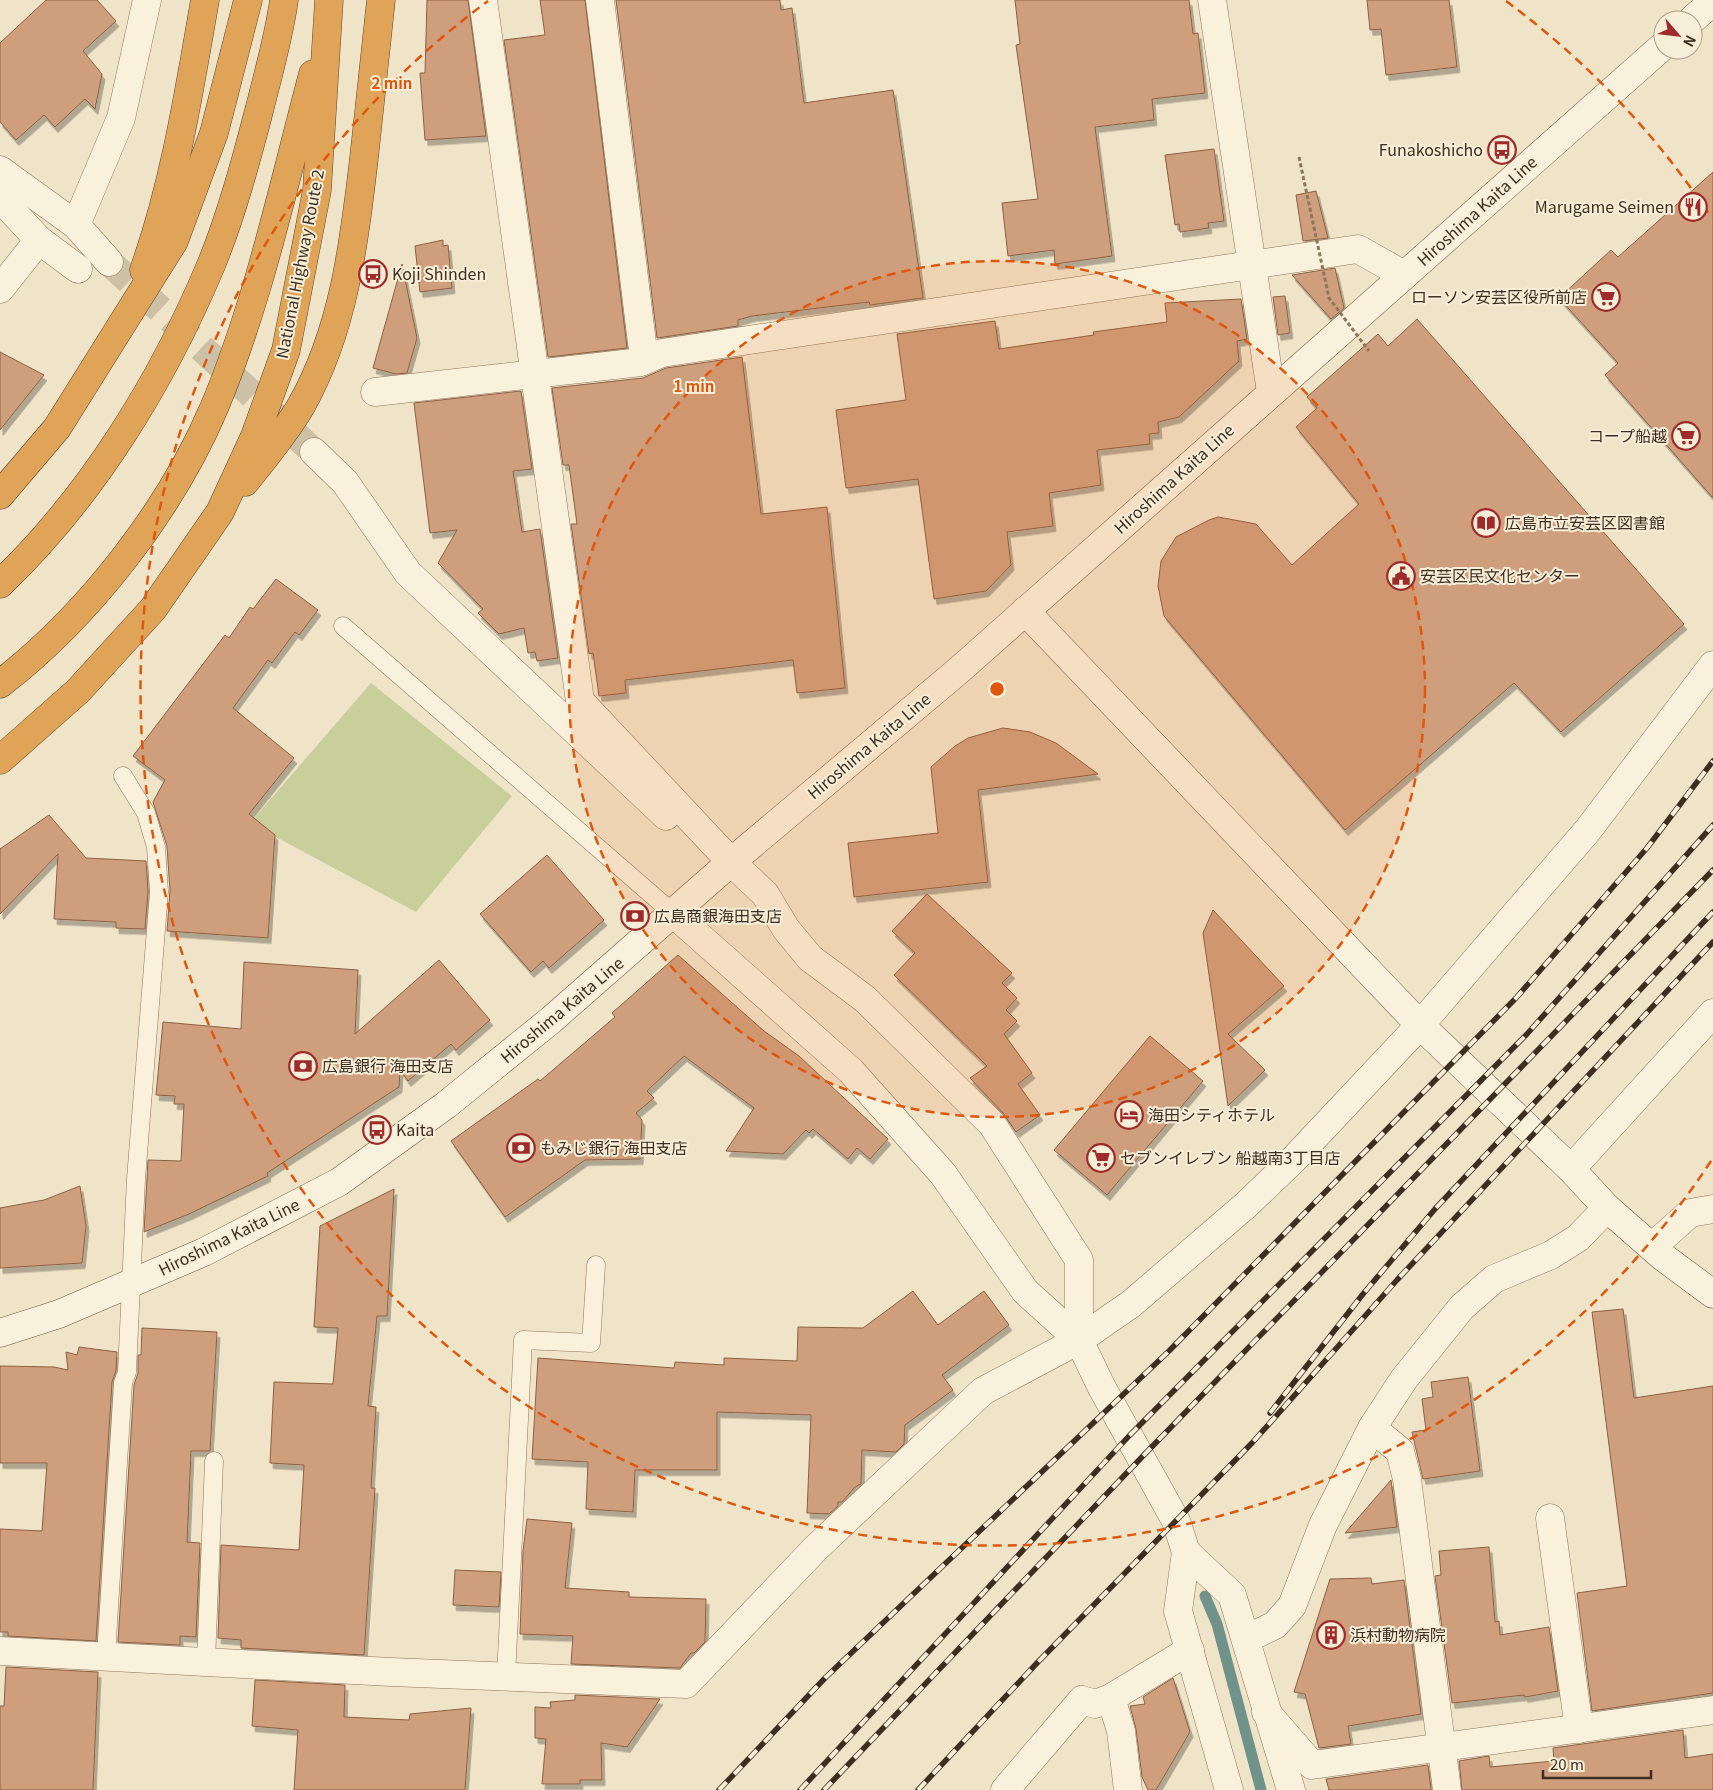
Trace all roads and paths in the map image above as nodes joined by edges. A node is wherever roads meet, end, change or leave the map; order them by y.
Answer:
1 (147, 0) edge
2 (205, 0) edge
3 (248, 0) edge
4 (284, 0) edge
5 (381, 0) edge
6 (483, 0) edge
7 (600, 0) edge
8 (1212, 0) edge
9 (1713, 1) edge
10 (329, 7) edge
11 (1703, 10) edge
12 (1653, 55) edge
13 (1299, 157) dead end
14 (0, 170) edge
15 (0, 198) edge
16 (76, 225) junction
17 (37, 243) junction
18 (109, 262) tunnel mouth
19 (1252, 265) junction
20 (78, 268) dead end
21 (1404, 275) junction
22 (0, 289) edge
23 (125, 321) junction
24 (1369, 351) dead end
25 (646, 359) junction
26 (534, 372) junction
27 (375, 392) dead end
28 (1272, 392) junction
29 (264, 442) junction
30 (314, 452) tunnel mouth
31 (0, 495) edge
32 (0, 584) edge
33 (1025, 611) junction
34 (343, 626) dead end
35 (1713, 665) edge
36 (0, 684) edge
37 (0, 760) edge
38 (123, 776) dead end
39 (700, 829) junction
40 (724, 868) junction
41 (680, 909) junction
42 (1713, 1013) edge
43 (1420, 1025) junction
44 (1571, 1169) junction
45 (1607, 1208) junction
46 (1713, 1209) edge
47 (1652, 1247) junction
48 (596, 1265) dead end
49 (130, 1284) junction
50 (1713, 1294) edge
51 (0, 1334) edge
52 (1079, 1340) junction
53 (1372, 1428) junction
54 (214, 1461) dead end
55 (1550, 1518) dead end
56 (1186, 1552) junction
57 (1246, 1639) junction
58 (1190, 1650) junction
59 (0, 1651) edge
60 (106, 1656) junction
61 (206, 1662) junction
62 (506, 1676) junction
63 (1112, 1698) junction
64 (1713, 1710) edge
65 (1266, 1712) junction
66 (1579, 1729) junction
67 (1441, 1748) junction
68 (1312, 1765) junction
69 (1005, 1790) edge
70 (1128, 1790) edge
71 (1229, 1790) edge
72 (1291, 1790) edge
73 (1300, 1790) edge
74 (1447, 1790) edge

1 - 16 street
2 - 23 highway
3 - 23 highway
4 - 32 highway
5 - 29 highway
6 - 26 street
7 - 25 street
8 - 19 street
9 - 11 street
10 - 29 highway, National Highway Route 2
10 - 36 highway
12 - 21 street, Hiroshima Kaita Line
13 - 24 path, bridge
14 - 16 street
15 - 17 street
16 - 18 street
17 - 20 street
17 - 22 street
19 - 21 street
19 - 25 street
19 - 28 street
21 - 28 street, Hiroshima Kaita Line
23 - 31 highway
25 - 26 street
26 - 27 street
26 - 39 street
28 - 33 street, Hiroshima Kaita Line
29 - 37 highway
30 - 39 street
33 - 40 street, Hiroshima Kaita Line
33 - 43 street
34 - 41 lane
35 - 43 street
38 - 49 lane
39 - 40 street
40 - 41 street, Hiroshima Kaita Line
40 - 52 street
41 - 49 street, Hiroshima Kaita Line
41 - 52 street
42 - 44 street
43 - 44 street
43 - 52 street
44 - 45 street
45 - 47 street
45 - 53 street
46 - 47 street
47 - 50 street
48 - 62 lane
49 - 51 street, Hiroshima Kaita Line
49 - 60 lane
52 - 56 street
52 - 62 street
53 - 57 street
53 - 67 street
54 - 61 lane
55 - 66 street
56 - 57 street
56 - 58 street
57 - 65 street
58 - 63 street
58 - 71 street
59 - 60 street
60 - 61 street
61 - 62 street
63 - 69 street
63 - 70 street
64 - 66 street
65 - 68 street
65 - 72 street
66 - 67 street
67 - 68 street
67 - 74 street
68 - 73 street

